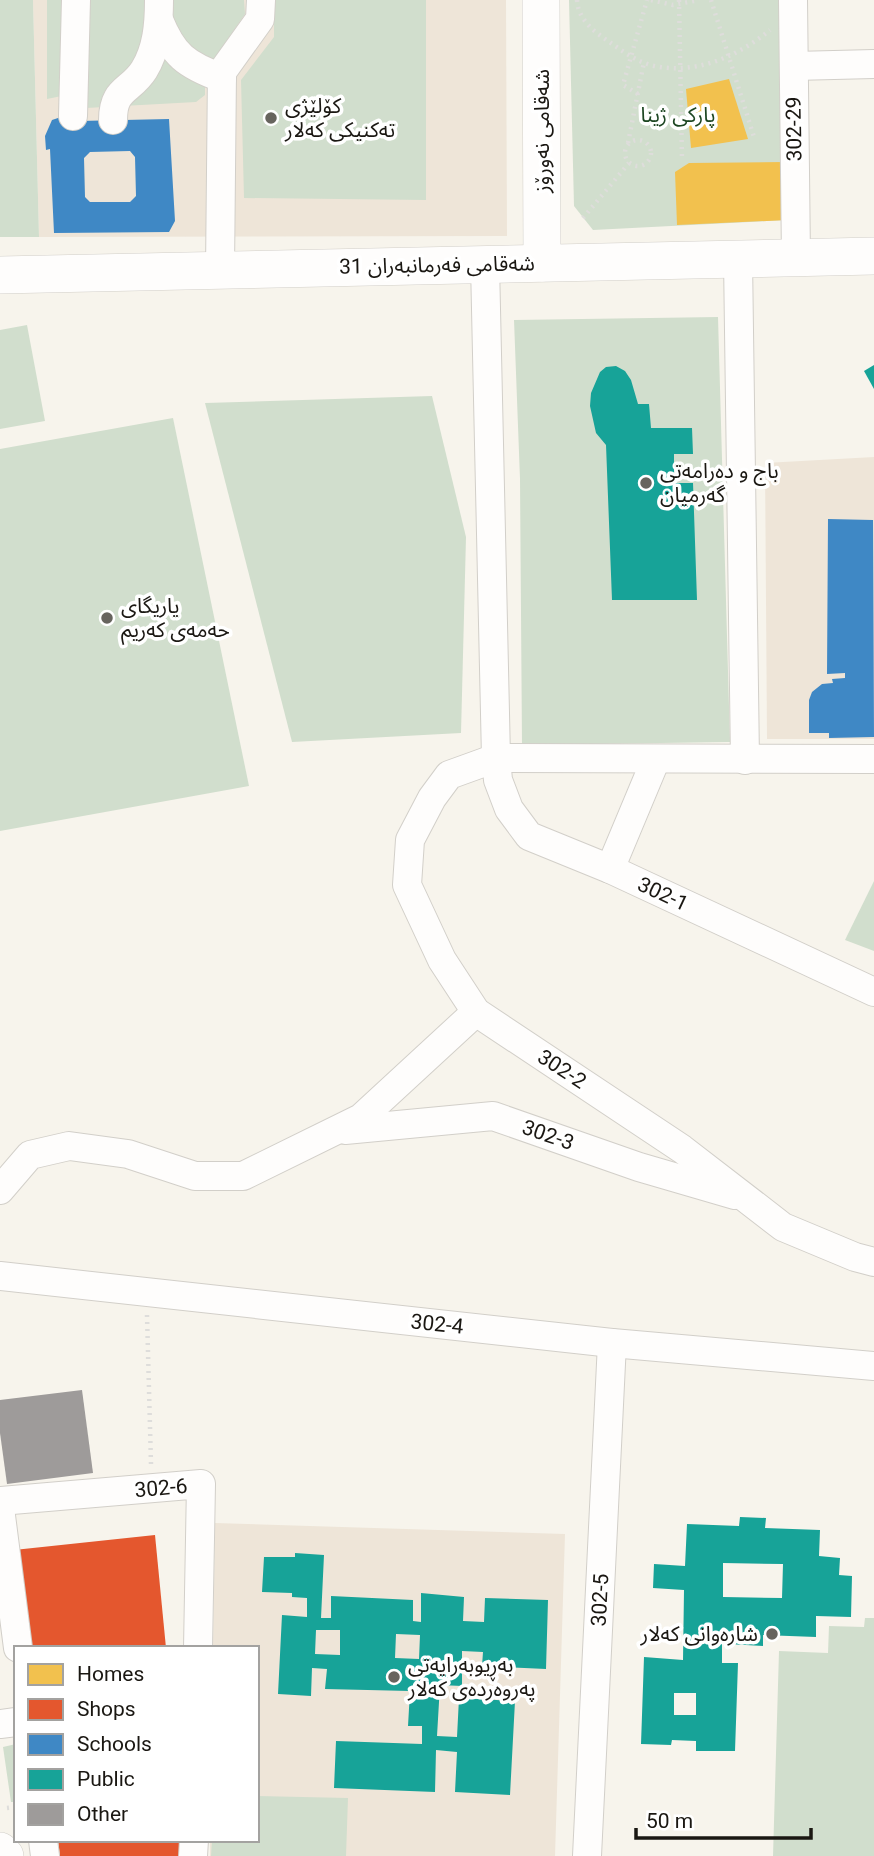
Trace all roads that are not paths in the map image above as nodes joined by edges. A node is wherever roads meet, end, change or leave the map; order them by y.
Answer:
1 (76, 0) edge
2 (261, 0) edge
3 (541, 0) edge
4 (793, 0) edge
5 (159, 10) edge
6 (874, 64) edge
7 (794, 66) junction
8 (222, 78) junction
9 (73, 116) dead end
10 (113, 120) dead end
11 (874, 256) edge
12 (796, 257) junction
13 (738, 259) junction
14 (542, 263) junction
15 (485, 264) junction
16 (220, 270) junction
17 (0, 275) edge
18 (496, 758) junction
19 (656, 759) junction
20 (874, 759) edge
21 (745, 760) junction
22 (610, 869) junction
23 (874, 992) edge
24 (476, 1012) junction
25 (338, 1130) junction
26 (0, 1190) edge
27 (751, 1200) junction
28 (874, 1262) edge
29 (0, 1276) edge
30 (612, 1343) junction
31 (874, 1366) edge
32 (0, 1501) edge
33 (0, 1508) edge
34 (18, 1646) edge
35 (198, 1646) edge
36 (0, 1851) edge
37 (5, 1856) edge
38 (587, 1856) edge

1 - 9 street
2 - 8 street
3 - 14 main road, شەقامی نەورۆز
4 - 7 street, 302-29
5 - 8 street
5 - 10 street
6 - 7 street
7 - 12 street, 302-29
8 - 16 street
11 - 12 main road, شەقامی فەرمانبەران 31
12 - 13 main road, شەقامی فەرمانبەران 31
13 - 14 main road, شەقامی فەرمانبەران 31
13 - 21 street
14 - 15 main road, شەقامی فەرمانبەران 31
15 - 16 main road, شەقامی فەرمانبەران 31
15 - 18 street, 302-1
16 - 17 main road, شەقامی فەرمانبەران 31
18 - 19 street
18 - 22 street, 302-1
18 - 24 street, 302-2
19 - 21 street
19 - 22 street
20 - 21 street
22 - 23 street, 302-1
24 - 25 street
24 - 27 street, 302-2
25 - 26 street
25 - 27 street, 302-3
27 - 28 street, 302-2
29 - 30 street, 302-4
30 - 31 street, 302-4
30 - 38 street, 302-5
32 - 35 street, 302-6
33 - 34 street
36 - 37 main road

